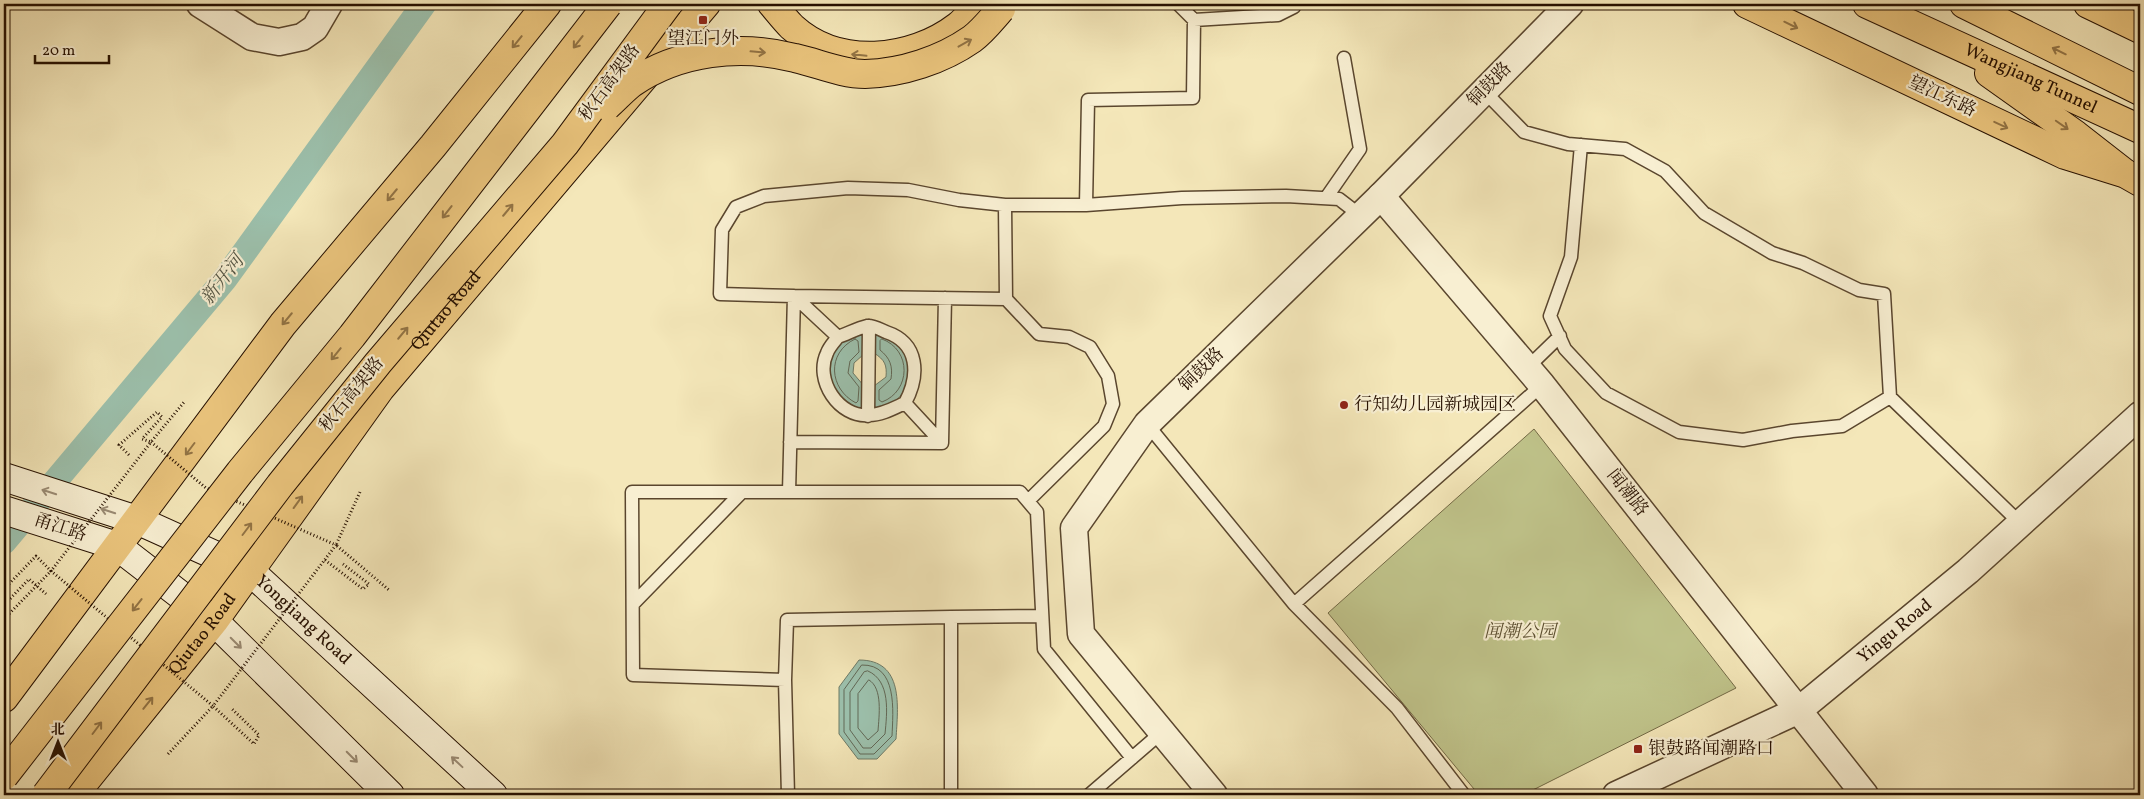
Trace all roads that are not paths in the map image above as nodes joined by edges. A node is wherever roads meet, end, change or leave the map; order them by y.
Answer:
1 (200, 4) edge
2 (329, 4) edge
3 (547, 4) edge
4 (608, 4) edge
5 (668, 4) edge
6 (706, 4) edge
7 (772, 4) edge
8 (979, 4) edge
9 (1006, 4) edge
10 (1178, 4) edge
11 (1295, 4) edge
12 (1570, 4) edge
13 (1747, 4) edge
14 (1867, 4) edge
15 (1964, 4) edge
16 (2088, 4) edge
17 (1194, 20) junction
18 (2140, 29) edge
19 (1929, 33) junction
20 (1344, 58) dead end
21 (1484, 91) junction
22 (2140, 91) edge
23 (2140, 129) edge
24 (565, 144) junction
25 (1581, 145) junction
26 (2133, 178) edge
27 (1381, 196) junction
28 (1326, 198) junction
29 (1004, 205) junction
30 (1086, 205) junction
31 (1361, 216) junction
32 (794, 296) junction
33 (945, 298) junction
34 (1006, 298) junction
35 (869, 326) junction
36 (1560, 336) junction
37 (838, 337) junction
38 (1534, 377) junction
39 (1890, 397) junction
40 (905, 403) junction
41 (2140, 415) edge
42 (868, 416) junction
43 (1148, 424) junction
44 (790, 442) junction
45 (942, 443) junction
46 (12, 480) edge
47 (742, 492) junction
48 (789, 492) junction
49 (79, 501) joint
50 (1028, 501) junction
51 (4, 510) edge
52 (137, 520) junction
53 (2020, 524) junction
54 (117, 546) junction
55 (250, 570) junction
56 (633, 604) junction
57 (1294, 604) junction
58 (1042, 616) junction
59 (951, 617) junction
60 (214, 621) junction
61 (785, 680) junction
62 (4, 698) edge
63 (1799, 710) junction
64 (1162, 732) junction
65 (1132, 758) junction
66 (4, 776) edge
67 (46, 795) edge
68 (74, 795) edge
69 (390, 795) edge
70 (493, 795) edge
71 (788, 795) edge
72 (951, 795) edge
73 (1089, 795) edge
74 (1214, 795) edge
75 (1464, 795) edge
76 (1616, 795) edge
77 (1865, 795) edge

1 - 2 street
3 -> 52 main road
4 -> 66 main road, bridge
5 - 24 main road, 秋石高架路, bridge
55 -> 6 main road, Qiutao Road
8 -> 7 main road
24 -> 9 main road, bridge
10 - 17 lane
11 - 17 lane
12 - 21 street, 铜鼓路
13 -> 26 main road, 望江东路
14 - 19 main road
22 -> 15 main road, Wangjiang Tunnel
16 - 18 main road
17 - 30 lane
19 - 23 main road, Wangjiang Tunnel
19 -> 26 main road
20 - 28 lane
21 - 25 lane
21 - 27 street, 铜鼓路
67 -> 24 main road, 秋石高架路, bridge
25 - 36 lane
25 - 39 lane
27 - 31 street, 铜鼓路
27 - 38 street, 闻潮路
28 - 30 lane
28 - 31 lane
29 - 30 lane
29 - 32 lane
29 - 34 lane
31 - 43 street, 铜鼓路
32 - 33 lane
32 - 37 lane
32 - 44 lane
33 - 34 lane
33 - 45 lane
34 - 50 lane
35 - 37 lane
35 - 40 lane
35 - 42 lane
36 - 38 lane
36 - 39 lane
37 - 42 lane
38 - 57 lane
38 - 63 street, 闻潮路
39 - 53 lane
40 - 42 lane
40 - 45 lane
41 - 53 street, Yingu Road
43 - 57 lane
43 - 64 street, 铜鼓路
44 - 45 lane
44 - 48 lane
49 -> 46 main road, 甬江路
47 - 48 lane
47 - 56 lane
47 - 56 lane
48 - 50 lane
52 -> 49 main road, Yongjiang Road
50 - 58 lane
51 - 54 main road, 甬江路
52 - 54 main road
52 - 55 main road, Yongjiang Road
53 - 63 street, Yingu Road
54 - 60 main road
54 - 62 main road
55 - 60 main road, Qiutao Road
70 -> 55 main road, Yongjiang Road
56 - 61 lane
57 - 75 lane
58 - 59 lane
58 - 65 lane
59 - 61 lane
59 - 72 lane
68 -> 60 main road, Qiutao Road
60 -> 69 main road
61 - 71 lane
63 - 76 street, Yingu Road
63 - 77 street, 闻潮路
64 - 65 lane
64 - 74 street, 铜鼓路
65 - 73 lane

